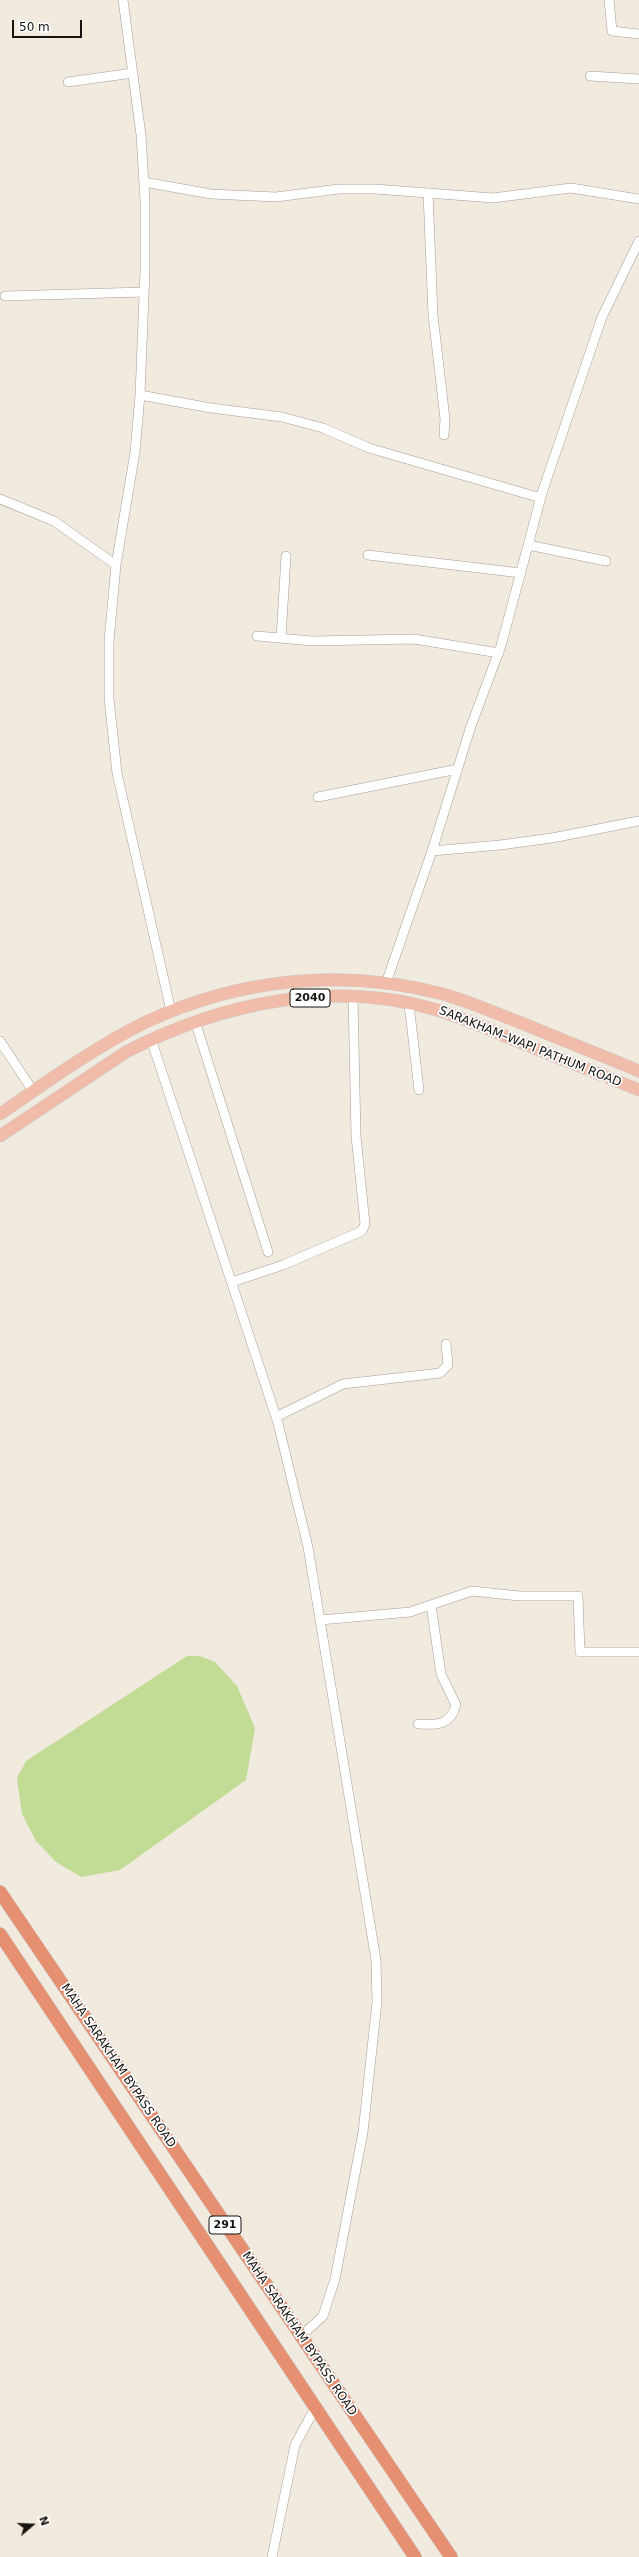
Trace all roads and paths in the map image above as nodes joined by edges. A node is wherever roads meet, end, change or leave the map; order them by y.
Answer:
1 (123, 0) edge
2 (609, 0) edge
3 (639, 34) edge
4 (133, 73) junction
5 (590, 76) dead end
6 (639, 78) edge
7 (68, 82) dead end
8 (144, 182) junction
9 (428, 193) junction
10 (639, 199) edge
11 (639, 241) edge
12 (144, 292) junction
13 (6, 296) dead end
14 (140, 395) junction
15 (444, 435) dead end
16 (541, 498) junction
17 (0, 499) edge
18 (528, 545) junction
19 (286, 556) dead end
20 (368, 556) dead end
21 (606, 561) dead end
22 (116, 565) junction
23 (521, 572) junction
24 (257, 636) dead end
25 (281, 638) junction
26 (499, 653) junction
27 (458, 769) junction
28 (318, 797) dead end
29 (639, 821) edge
30 (432, 851) junction
31 (386, 983) junction
32 (353, 996) junction
33 (409, 1004) junction
34 (171, 1011) junction
35 (195, 1021) junction
36 (151, 1039) junction
37 (0, 1041) edge
38 (639, 1071) edge
39 (419, 1090) dead end
40 (639, 1090) edge
41 (33, 1091) junction
42 (0, 1114) edge
43 (0, 1136) edge
44 (268, 1252) dead end
45 (232, 1282) junction
46 (446, 1344) dead end
47 (276, 1416) junction
48 (431, 1605) junction
49 (320, 1620) junction
50 (639, 1652) edge
51 (418, 1724) dead end
52 (0, 1892) edge
53 (0, 1934) edge
54 (301, 2336) junction
55 (315, 2408) junction
56 (272, 2557) edge
57 (415, 2557) edge
58 (451, 2557) edge

1 - 4 street
2 - 3 street
4 - 7 street
4 - 8 street
5 - 6 street
8 - 9 street
8 - 12 street
9 - 10 street
9 - 15 street
11 - 16 street
12 - 13 street
12 - 14 street
14 - 16 street
14 - 22 street
16 - 18 street
17 - 22 street
18 - 21 street
18 - 23 street
19 - 25 street
20 - 23 street
22 - 34 street
23 - 26 street
24 - 25 street
25 - 26 street
26 - 27 street
27 - 28 street
27 - 30 street
29 - 30 street
30 - 31 street
31 - 34 main road, SARAKHAM–WAPI PATHUM ROAD / 2040
31 - 38 main road, SARAKHAM–WAPI PATHUM ROAD / 2040
32 - 33 main road, SARAKHAM–WAPI PATHUM ROAD / 2040
32 - 35 main road, SARAKHAM–WAPI PATHUM ROAD / 2040
32 - 45 street
33 - 39 street
33 - 40 main road, SARAKHAM–WAPI PATHUM ROAD / 2040
34 - 41 main road, SARAKHAM–WAPI PATHUM ROAD / 2040
35 - 36 main road, SARAKHAM–WAPI PATHUM ROAD / 2040
35 - 44 street
36 - 43 main road, SARAKHAM–WAPI PATHUM ROAD / 2040
36 - 45 street
37 - 41 street
41 - 42 main road, SARAKHAM–WAPI PATHUM ROAD / 2040
45 - 47 street
46 - 47 street
47 - 49 street
48 - 49 street
48 - 50 street
48 - 51 street
49 - 54 street
52 - 54 highway, MAHA SARAKHAM BYPASS ROAD / 291
53 - 55 highway, MAHA SARAKHAM BYPASS ROAD / 291
54 - 58 highway, MAHA SARAKHAM BYPASS ROAD / 291
55 - 56 street
55 - 57 highway, MAHA SARAKHAM BYPASS ROAD / 291

